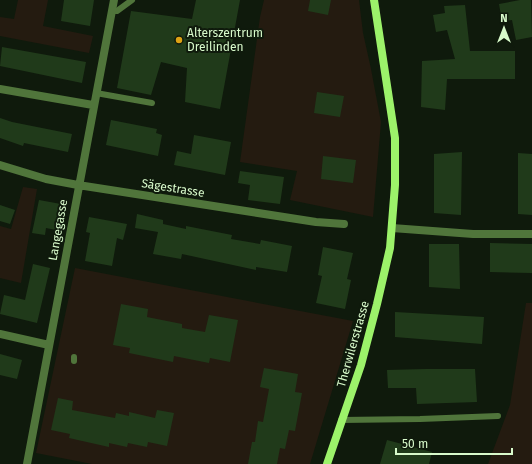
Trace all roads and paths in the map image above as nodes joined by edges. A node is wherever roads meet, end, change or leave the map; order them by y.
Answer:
1 (114, 0) edge
2 (132, 0) edge
3 (374, 0) edge
4 (112, 11) junction
5 (0, 89) edge
6 (96, 93) junction
7 (152, 103) dead end
8 (93, 105) junction
9 (0, 165) edge
10 (78, 185) junction
11 (344, 224) dead end
12 (392, 228) junction
13 (532, 234) edge
14 (0, 334) edge
15 (49, 345) junction
16 (498, 416) dead end
17 (341, 420) junction
18 (27, 464) edge
19 (327, 464) edge

1 - 4 street, Langegasse
2 - 4 lane
3 - 12 main road, Therwilerstrasse
4 - 6 street, Langegasse
5 - 8 street
6 - 7 lane
6 - 8 street, Langegasse
8 - 10 street, Langegasse
9 - 10 street, Sägestrasse
10 - 11 street, Sägestrasse
10 - 15 street, Langegasse
12 - 13 street
12 - 17 main road, Therwilerstrasse
14 - 15 street
15 - 18 street, Langegasse
16 - 17 lane
17 - 19 main road, Therwilerstrasse

